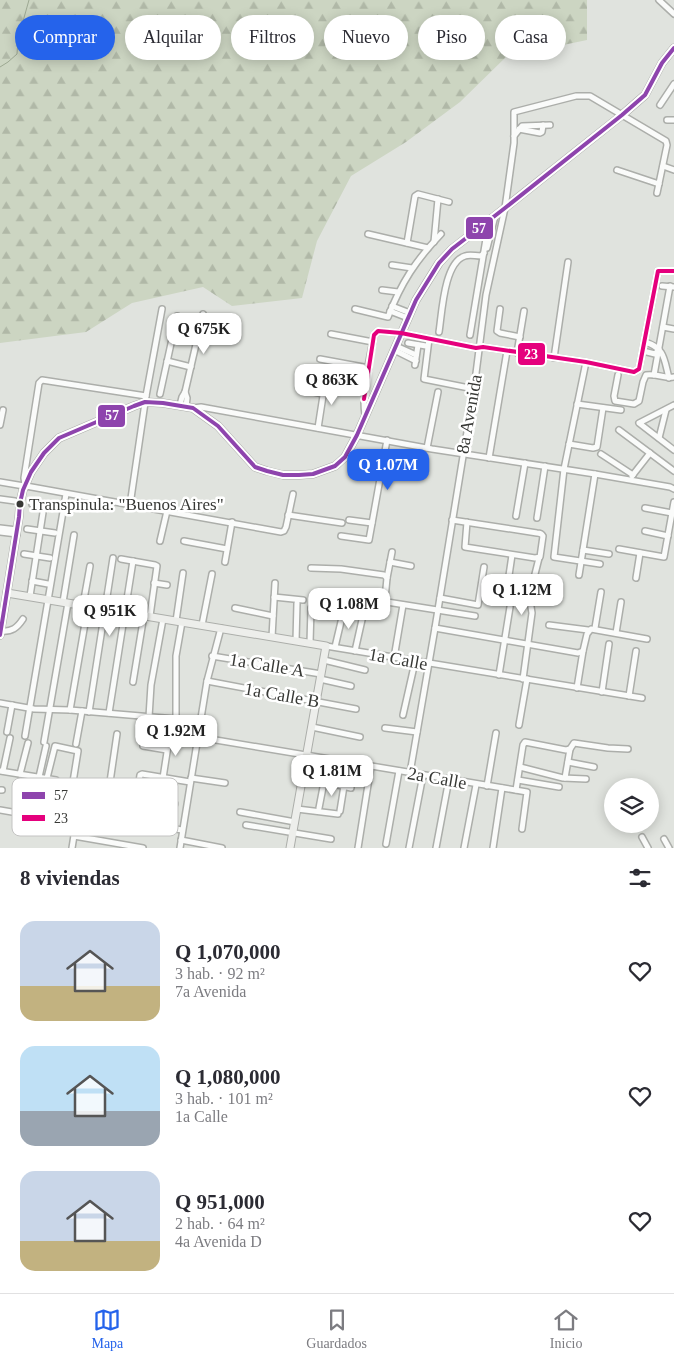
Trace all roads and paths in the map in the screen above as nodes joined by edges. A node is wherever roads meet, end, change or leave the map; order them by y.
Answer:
1 (659, 0) edge
2 (674, 14) edge
3 (674, 48) edge
4 (674, 84) edge
5 (660, 105) dead end
6 (622, 115) junction
7 (667, 120) dead end
8 (674, 120) edge
9 (550, 125) dead end
10 (514, 137) junction
11 (663, 166) junction
12 (617, 170) dead end
13 (674, 170) edge
14 (660, 184) junction
15 (657, 193) dead end
16 (438, 199) junction
17 (449, 202) dead end
18 (505, 208) junction
19 (492, 218) junction
20 (368, 234) dead end
21 (441, 234) dead end
22 (434, 242) junction
23 (407, 243) junction
24 (428, 248) junction
25 (484, 253) junction
26 (568, 262) dead end
27 (392, 265) dead end
28 (412, 268) junction
29 (674, 271) edge
30 (662, 286) dead end
31 (672, 287) edge
32 (382, 290) dead end
33 (398, 292) junction
34 (668, 301) junction
35 (674, 302) edge
36 (391, 308) junction
37 (162, 309) dead end
38 (355, 309) dead end
39 (500, 309) dead end
40 (524, 311) dead end
41 (203, 314) dead end
42 (177, 316) dead end
43 (409, 316) junction
44 (663, 327) junction
45 (674, 329) edge
46 (439, 332) dead end
47 (401, 333) junction
48 (331, 334) dead end
49 (470, 334) dead end
50 (520, 337) junction
51 (429, 339) junction
52 (373, 342) junction
53 (644, 342) junction
54 (408, 343) dead end
55 (418, 344) junction
56 (426, 346) dead end
57 (395, 348) junction
58 (480, 348) junction
59 (659, 349) junction
60 (507, 351) junction
61 (643, 351) junction
62 (517, 352) junction
63 (554, 358) junction
64 (320, 359) dead end
65 (167, 361) junction
66 (586, 362) junction
67 (191, 367) junction
68 (369, 368) junction
69 (618, 375) dead end
70 (654, 375) junction
71 (671, 378) edge
72 (382, 379) junction
73 (325, 383) dead end
74 (474, 389) junction
75 (314, 392) dead end
76 (438, 392) dead end
77 (160, 394) dead end
78 (323, 394) junction
79 (145, 399) junction
80 (577, 404) junction
81 (674, 405) edge
82 (183, 406) junction
83 (193, 408) junction
84 (603, 408) junction
85 (2, 410) dead end
86 (621, 410) dead end
87 (666, 410) junction
88 (364, 415) junction
89 (362, 424) junction
90 (0, 425) edge
91 (318, 428) junction
92 (620, 430) dead end
93 (357, 435) junction
94 (659, 438) junction
95 (387, 440) junction
96 (569, 444) junction
97 (427, 448) junction
98 (674, 450) edge
99 (650, 453) junction
100 (462, 454) junction
101 (601, 454) dead end
102 (489, 458) junction
103 (525, 463) junction
104 (545, 466) junction
105 (564, 469) junction
106 (674, 471) edge
107 (595, 474) junction
108 (632, 477) junction
109 (0, 482) edge
110 (25, 485) junction
111 (674, 489) edge
112 (66, 494) junction
113 (292, 494) dead end
114 (0, 500) edge
115 (15, 501) dead end
116 (674, 502) edge
117 (32, 504) dead end
118 (130, 505) junction
119 (44, 506) junction
120 (57, 508) dead end
121 (645, 508) dead end
122 (167, 511) junction
123 (672, 513) junction
124 (288, 515) junction
125 (516, 516) dead end
126 (537, 518) dead end
127 (349, 520) dead end
128 (452, 520) junction
129 (232, 522) junction
130 (467, 522) junction
131 (342, 523) dead end
132 (372, 523) junction
133 (0, 528) edge
134 (27, 529) dead end
135 (40, 531) junction
136 (0, 532) edge
137 (17, 532) junction
138 (646, 532) dead end
139 (55, 533) dead end
140 (74, 535) dead end
141 (341, 536) dead end
142 (668, 536) junction
143 (160, 541) dead end
144 (184, 541) dead end
145 (227, 549) junction
146 (583, 550) junction
147 (619, 550) dead end
148 (392, 552) dead end
149 (640, 553) junction
150 (24, 554) dead end
151 (609, 554) dead end
152 (512, 555) junction
153 (36, 556) junction
154 (50, 558) dead end
155 (113, 558) dead end
156 (539, 558) junction
157 (121, 559) dead end
158 (133, 561) junction
159 (581, 561) junction
160 (225, 562) dead end
161 (390, 562) junction
162 (600, 564) dead end
163 (90, 566) dead end
164 (411, 566) dead end
165 (484, 567) dead end
166 (310, 568) dead end
167 (183, 573) dead end
168 (212, 574) dead end
169 (579, 575) dead end
170 (387, 578) junction
171 (636, 578) dead end
172 (32, 581) junction
173 (154, 583) junction
174 (275, 583) dead end
175 (48, 584) dead end
176 (167, 585) dead end
177 (507, 589) dead end
178 (601, 592) dead end
179 (7, 593) junction
180 (30, 596) junction
181 (274, 596) junction
182 (440, 598) junction
183 (49, 600) junction
184 (304, 600) dead end
185 (386, 602) junction
186 (621, 602) dead end
187 (66, 603) junction
188 (297, 603) dead end
189 (403, 605) junction
190 (86, 606) junction
191 (510, 607) dead end
192 (2, 608) edge
193 (235, 608) dead end
194 (311, 608) dead end
195 (104, 609) junction
196 (344, 609) dead end
197 (438, 610) junction
198 (125, 612) junction
199 (147, 616) junction
200 (273, 616) junction
201 (475, 616) dead end
202 (23, 619) dead end
203 (163, 619) junction
204 (179, 621) junction
205 (202, 625) junction
206 (549, 625) dead end
207 (221, 628) junction
208 (435, 628) junction
209 (595, 628) junction
210 (588, 630) junction
211 (0, 633) edge
212 (616, 633) junction
213 (272, 637) junction
214 (648, 639) dead end
215 (504, 640) junction
216 (296, 641) junction
217 (310, 643) junction
218 (609, 644) dead end
219 (528, 645) junction
220 (326, 646) junction
221 (335, 648) junction
222 (355, 651) junction
223 (583, 651) junction
224 (636, 651) dead end
225 (212, 656) junction
226 (394, 658) junction
227 (324, 660) junction
228 (414, 662) junction
229 (428, 664) junction
230 (365, 670) dead end
231 (499, 675) junction
232 (321, 677) junction
233 (524, 679) junction
234 (134, 682) dead end
235 (207, 682) junction
236 (351, 686) dead end
237 (577, 688) junction
238 (602, 692) junction
239 (629, 696) junction
240 (642, 698) dead end
241 (316, 701) junction
242 (0, 703) edge
243 (12, 705) junction
244 (30, 709) junction
245 (51, 709) junction
246 (356, 709) dead end
247 (70, 710) junction
248 (82, 711) junction
249 (89, 712) junction
250 (109, 713) junction
251 (403, 714) dead end
252 (149, 716) junction
253 (176, 719) junction
254 (200, 721) junction
255 (519, 725) dead end
256 (312, 727) junction
257 (385, 728) dead end
258 (7, 732) dead end
259 (417, 732) junction
260 (496, 733) dead end
261 (117, 734) dead end
262 (170, 734) dead end
263 (25, 736) dead end
264 (198, 737) junction
265 (360, 737) dead end
266 (10, 738) dead end
267 (28, 743) dead end
268 (76, 744) dead end
269 (143, 746) dead end
270 (570, 749) junction
271 (628, 749) dead end
272 (167, 750) junction
273 (307, 755) junction
274 (568, 762) junction
275 (371, 766) junction
276 (594, 766) dead end
277 (520, 767) junction
278 (1, 771) edge
279 (399, 771) junction
280 (410, 773) junction
281 (20, 774) junction
282 (423, 775) junction
283 (39, 777) junction
284 (303, 777) junction
285 (47, 778) joint
286 (74, 778) edge
287 (111, 778) edge
288 (140, 778) edge
289 (163, 778) joint
290 (565, 778) junction
291 (178, 779) edge
292 (449, 779) junction
293 (586, 779) dead end
294 (191, 780) junction
295 (518, 780) junction
296 (324, 782) junction
297 (225, 783) dead end
298 (476, 785) junction
299 (344, 786) junction
300 (487, 786) junction
301 (559, 787) dead end
302 (351, 788) dead end
303 (502, 788) junction
304 (516, 790) junction
305 (319, 808) dead end
306 (297, 809) junction
307 (240, 812) dead end
308 (294, 822) junction
309 (246, 825) dead end
310 (178, 829) edge
311 (522, 829) dead end
312 (182, 830) junction
313 (292, 834) junction
314 (74, 836) joint
315 (642, 837) dead end
316 (331, 839) dead end
317 (664, 839) dead end
318 (181, 840) junction
319 (386, 844) dead end
320 (72, 848) edge
321 (143, 848) edge
322 (180, 848) edge
323 (222, 848) edge
324 (290, 848) edge
325 (358, 848) edge
326 (409, 848) edge
327 (436, 848) edge
328 (464, 848) edge
329 (492, 848) edge
330 (648, 848) edge
331 (669, 848) edge

1 - 2 street
3 - 6 main road
4 - 5 street
6 - 10 street, 8a Avenida
6 - 11 street
6 - 18 main road
7 - 8 street
9 - 10 street
10 - 18 street, 8a Avenida
11 - 13 street
11 - 14 street
12 - 14 street
14 - 15 street
16 - 17 street
16 - 22 street
16 - 23 street
18 - 19 main road
18 - 58 street, 8a Avenida
19 - 25 street
19 - 43 main road
20 - 23 street
21 - 22 street
22 - 24 street
23 - 24 street
24 - 28 street
25 - 46 street
25 - 49 street
26 - 63 street
27 - 28 street
28 - 33 street
29 - 53 street
30 - 31 street
31 - 34 street
32 - 33 street
33 - 36 street
34 - 35 street
34 - 44 street
36 - 38 street
36 - 43 street
37 - 79 street
39 - 50 street
40 - 50 street
41 - 67 street
42 - 65 street
43 - 47 main road
44 - 45 street
44 - 59 street
47 - 51 street
47 - 52 street
47 - 57 main road
48 - 52 street
50 - 62 street
51 - 58 street
51 - 74 street
52 - 68 street
53 - 59 street
53 - 61 street
54 - 55 street
55 - 56 street
55 - 57 street
57 - 72 main road
58 - 60 street
58 - 74 street, 8a Avenida
59 - 61 street
59 - 70 street
59 - 71 street
60 - 62 street
60 - 102 street
61 - 66 street
62 - 63 street
63 - 66 street
64 - 68 street
65 - 67 street
65 - 77 street
66 - 80 street
67 - 82 street
68 - 88 street
69 - 70 street
70 - 71 street
72 - 88 main road
72 - 89 main road
73 - 78 street
74 - 100 street, 8a Avenida
75 - 78 street
76 - 97 street
78 - 91 street
79 - 82 main road
79 - 110 main road
79 - 110 street
79 - 118 street
80 - 84 street
80 - 96 street
81 - 87 street
82 - 83 main road
83 - 91 street
83 - 93 main road
84 - 86 street
84 - 96 street
85 - 90 street
87 - 94 street
87 - 94 street
88 - 89 main road
89 - 93 main road
91 - 93 street
92 - 99 street
93 - 95 street
94 - 98 street
95 - 97 street
95 - 132 street
96 - 105 street
97 - 100 street
99 - 106 street
99 - 108 street
100 - 102 street
100 - 128 street, 8a Avenida
101 - 108 street
102 - 103 street
103 - 104 street
103 - 125 street
104 - 105 street
104 - 126 street
105 - 107 street
105 - 159 street
107 - 108 street
107 - 146 street
108 - 111 street
109 - 110 street
110 - 112 street
110 - 137 main road
112 - 118 street
112 - 183 street
113 - 124 street
114 - 115 street
116 - 123 street
117 - 119 street
118 - 122 street
119 - 120 street
119 - 135 street
121 - 123 street
122 - 129 street
122 - 143 street
123 - 142 street
124 - 129 street
124 - 131 street
127 - 132 street
128 - 130 street
128 - 182 street, 8a Avenida
129 - 145 street
130 - 152 street
130 - 156 street
132 - 141 street
133 - 137 street
134 - 135 street
135 - 139 street
135 - 153 street
136 - 137 street
137 - 179 main road
138 - 142 street
140 - 187 street
142 - 149 street
144 - 145 street
145 - 160 street
146 - 151 street
146 - 159 street
147 - 149 street
148 - 161 street
149 - 171 street
150 - 153 street
152 - 156 street
152 - 177 street
153 - 154 street
153 - 172 street
155 - 195 street
156 - 219 street
157 - 158 street
158 - 173 street
158 - 198 street
159 - 162 street
159 - 169 street
161 - 164 street
161 - 170 street
163 - 190 street
165 - 182 street
166 - 170 street
167 - 204 street
168 - 205 street
170 - 185 street
172 - 175 street
172 - 180 street
173 - 176 street
173 - 199 street
174 - 181 street
178 - 209 street
179 - 180 main road, 1a Calle
179 - 192 main road
180 - 183 main road, 1a Calle
181 - 184 street
181 - 200 street
182 - 197 street, 8a Avenida
183 - 187 main road, 1a Calle
183 - 244 street
185 - 189 street
185 - 222 street
186 - 212 street
187 - 190 main road, 1a Calle
187 - 245 street
188 - 216 street
189 - 197 street
189 - 226 street
190 - 195 main road, 1a Calle
190 - 247 street
191 - 215 street
192 - 211 main road
193 - 200 street
194 - 217 street
195 - 198 main road, 1a Calle
195 - 249 street
196 - 221 street
197 - 201 street
197 - 208 street, 8a Avenida
198 - 199 main road, 1a Calle
198 - 250 street
199 - 203 main road, 1a Calle
199 - 234 street
200 - 213 street
202 - 211 street
203 - 204 main road, 1a Calle
203 - 252 street
204 - 205 main road, 1a Calle
204 - 253 street
205 - 207 main road, 1a Calle
206 - 210 street
207 - 213 main road, 1a Calle
207 - 225 street
208 - 215 street
208 - 229 street, 8a Avenida
209 - 210 street
209 - 212 street
210 - 223 street
212 - 214 street
213 - 216 main road, 1a Calle
215 - 219 street
215 - 231 street
216 - 217 main road, 1a Calle
217 - 220 main road, 1a Calle
218 - 238 street
219 - 223 street
219 - 233 street
220 - 221 street, 1a Calle
220 - 227 main road
221 - 222 street, 1a Calle
222 - 226 street, 1a Calle
223 - 237 street
224 - 239 street
225 - 232 street, 1a Calle A
225 - 235 street
226 - 228 street, 1a Calle
227 - 230 street
227 - 232 main road
228 - 229 street, 1a Calle
228 - 251 street
229 - 231 street, 1a Calle
229 - 259 street, 8a Avenida
231 - 233 street, 1a Calle
232 - 236 street, 1a Calle A
232 - 241 main road
233 - 237 street, 1a Calle
233 - 255 street
235 - 241 street, 1a Calle B
235 - 254 street
237 - 238 street, 1a Calle
238 - 239 street, 1a Calle
239 - 240 street, 1a Calle
241 - 246 street, 1a Calle B
241 - 256 main road
242 - 243 street
243 - 244 street
243 - 258 street
244 - 245 street
244 - 263 street
245 - 247 street
245 - 283 street
247 - 248 street
248 - 249 street
248 - 268 street
249 - 250 street
250 - 252 street
252 - 253 street
253 - 254 street
254 - 264 street
256 - 265 street
256 - 273 main road
257 - 259 street
259 - 280 street, 8a Avenida
260 - 300 street
261 - 287 street
262 - 272 street
264 - 273 street, 2a Calle
264 - 294 street
266 - 278 street
267 - 281 street
269 - 272 street
270 - 271 street
270 - 274 street
270 - 277 street
272 - 289 street
273 - 275 street, 2a Calle
273 - 284 main road
274 - 276 street
274 - 290 street
275 - 279 street, 2a Calle
275 - 325 street
277 - 290 street
277 - 295 street
278 - 281 street
279 - 280 street, 2a Calle
279 - 319 street
280 - 282 street, 2a Calle
281 - 283 street
282 - 292 street, 2a Calle
282 - 326 street
283 - 285 street
284 - 296 street
284 - 306 main road
285 - 286 street
288 - 289 street
290 - 293 street
291 - 294 street
292 - 298 street, 2a Calle
292 - 327 street
294 - 297 street
294 - 312 street
295 - 301 street
295 - 304 street
296 - 299 street
296 - 305 street
298 - 300 street, 2a Calle
298 - 328 street
299 - 302 street
299 - 306 street
300 - 303 street, 2a Calle
303 - 304 street, 2a Calle
303 - 329 street
304 - 311 street, 2a Calle
306 - 308 main road
307 - 308 street
308 - 313 main road
309 - 313 street
310 - 312 street
312 - 318 street
313 - 316 street
313 - 324 main road
314 - 320 street
314 - 321 street
315 - 330 street
317 - 331 street
318 - 322 street
318 - 323 street

